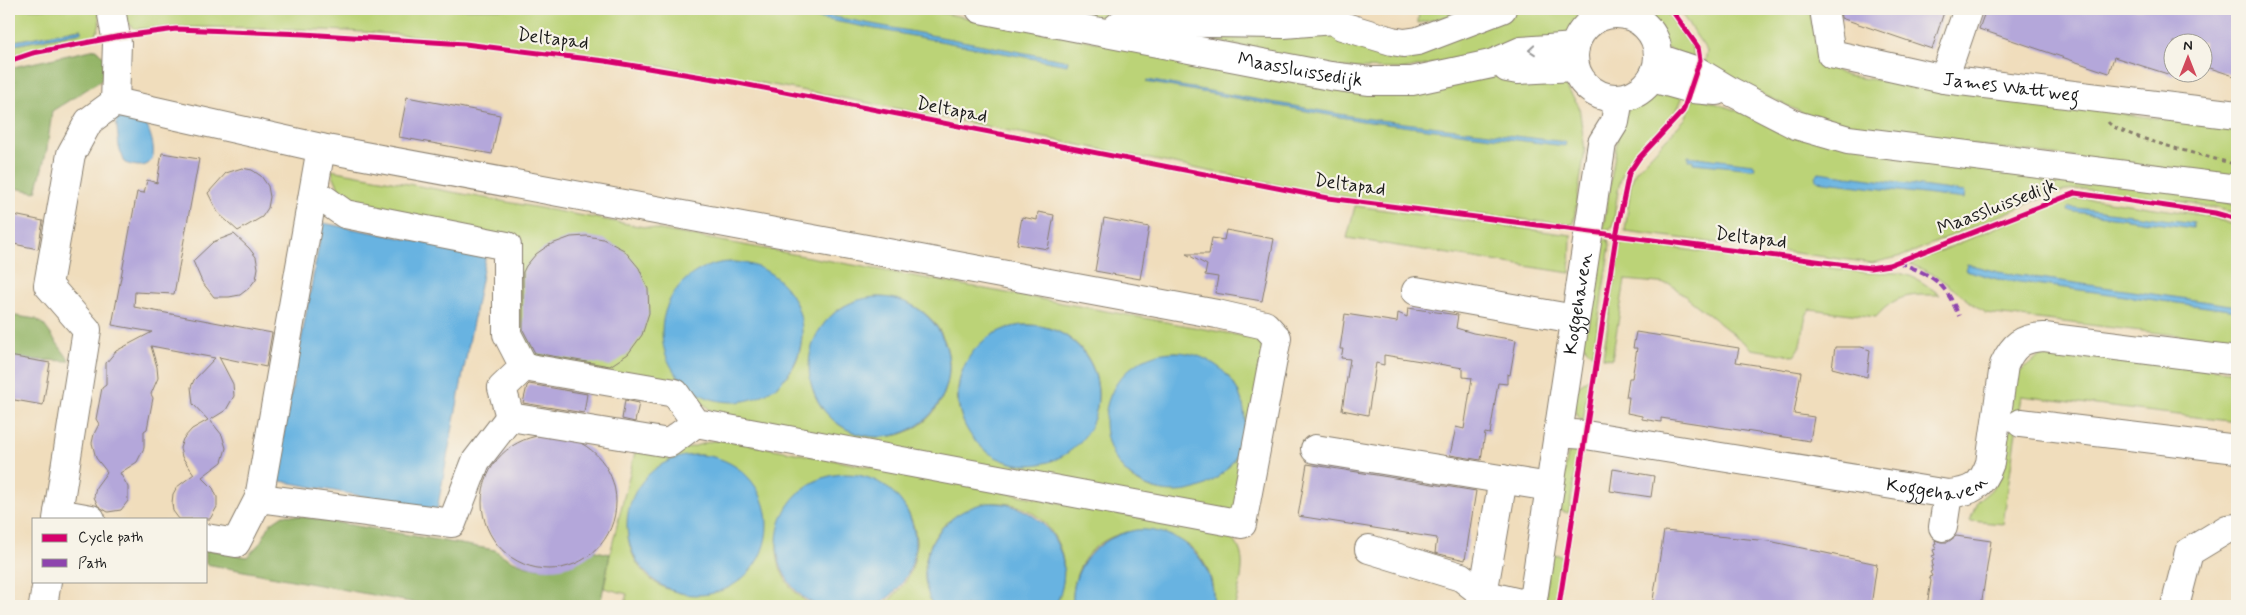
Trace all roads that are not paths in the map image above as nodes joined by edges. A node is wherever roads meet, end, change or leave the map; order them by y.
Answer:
1 (111, 9) edge
2 (980, 9) edge
3 (1502, 9) edge
4 (1824, 9) edge
5 (1968, 9) edge
6 (1617, 12) edge
7 (1109, 34) junction
8 (1575, 57) junction
9 (1655, 68) junction
10 (1944, 78) junction
11 (1609, 96) junction
12 (115, 102) junction
13 (2237, 115) edge
14 (321, 148) junction
15 (2237, 189) edge
16 (314, 192) junction
17 (1416, 291) dead end
18 (1575, 320) junction
19 (2237, 361) edge
20 (524, 367) junction
21 (510, 417) junction
22 (2021, 423) dead end
23 (696, 424) junction
24 (1558, 433) junction
25 (1315, 449) dead end
26 (2237, 449) edge
27 (1502, 479) junction
28 (1550, 487) junction
29 (1948, 494) junction
30 (258, 498) junction
31 (58, 516) edge
32 (79, 518) edge
33 (1943, 527) dead end
34 (2237, 528) edge
35 (208, 538) edge
36 (1369, 549) dead end
37 (47, 582) edge
38 (1483, 594) junction
39 (43, 606) edge
40 (1532, 606) edge
41 (2175, 606) edge

1 - 12 street
2 - 7 street, Maassluissedijk
3 - 7 street, Maassluissedijk
4 - 10 street, James Wattweg
5 - 10 street
6 - 8 street
6 - 9 street
7 - 8 street, Maassluissedijk
8 - 11 street
9 - 11 street
9 - 15 street, Maassluissedijk
10 - 13 street, James Wattweg
11 - 18 street, Koggehaven
12 - 14 street
12 - 31 street
14 - 16 street
14 - 23 street
16 - 20 street
16 - 30 street
17 - 18 street
18 - 24 street, Koggehaven
19 - 29 street, Koggehaven
20 - 21 street
20 - 23 street
21 - 23 street
21 - 30 street
22 - 26 street
24 - 28 street, Koggehaven
24 - 29 street, Koggehaven
25 - 27 street
27 - 28 street
27 - 38 street
28 - 40 street, Koggehaven
29 - 33 street
30 - 35 street
31 - 32 street
34 - 41 street
36 - 38 street
37 - 39 street
38 - 40 street

